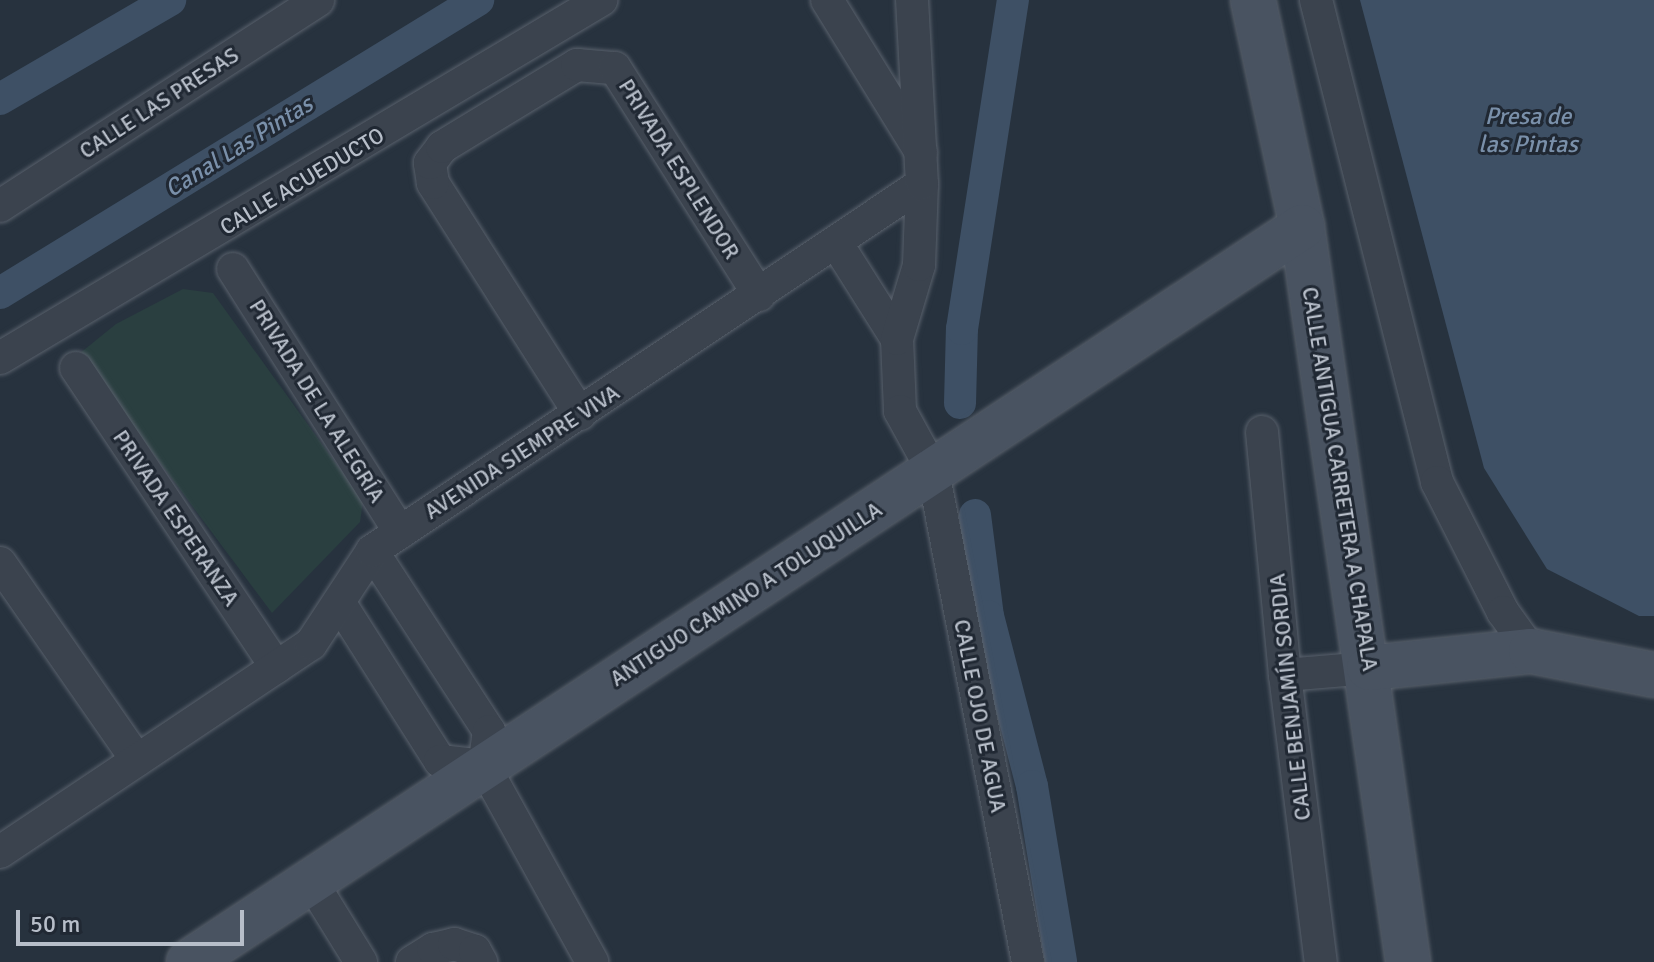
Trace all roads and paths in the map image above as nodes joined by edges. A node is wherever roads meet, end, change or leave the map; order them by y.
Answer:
1 (318, 0) edge
2 (601, 0) edge
3 (827, 0) edge
4 (912, 0) edge
5 (1253, 0) edge
6 (1316, 0) edge
7 (923, 170) junction
8 (0, 206) edge
9 (1302, 227) junction
10 (837, 244) junction
11 (233, 269) dead end
12 (759, 295) junction
13 (897, 339) junction
14 (0, 358) edge
15 (76, 368) dead end
16 (580, 414) junction
17 (1262, 432) dead end
18 (933, 471) junction
19 (400, 532) junction
20 (372, 551) junction
21 (0, 563) edge
22 (339, 602) junction
23 (1531, 651) junction
24 (276, 667) junction
25 (1369, 668) junction
26 (1285, 675) junction
27 (1654, 675) edge
28 (137, 760) junction
29 (484, 766) junction
30 (0, 852) edge
31 (311, 881) junction
32 (189, 962) edge
33 (361, 962) edge
34 (412, 962) edge
35 (481, 962) edge
36 (592, 962) edge
37 (1028, 962) edge
38 (1321, 962) edge
39 (1408, 962) edge

1 - 8 street, CALLE LAS PRESAS
2 - 14 street, CALLE ACUEDUCTO
3 - 7 street
4 - 7 street
5 - 9 street, CALLE ANTIGUA CARRETERA A CHAPALA
6 - 23 street
7 - 10 street, AVENIDA SIEMPRE VIVA
7 - 13 street
9 - 18 street, ANTIGUO CAMINO A TOLUQUILLA
9 - 25 street, CALLE ANTIGUA CARRETERA A CHAPALA
10 - 12 street, AVENIDA SIEMPRE VIVA
10 - 13 street
11 - 19 street, PRIVADA DE LA ALEGRÍA
12 - 16 street, AVENIDA SIEMPRE VIVA
12 - 16 street, PRIVADA ESPLENDOR
13 - 18 street, CALLE OJO DE AGUA
15 - 24 street, PRIVADA ESPERANZA
16 - 19 street, AVENIDA SIEMPRE VIVA
17 - 26 street, CALLE BENJAMÍN SORDIA
18 - 29 street, ANTIGUO CAMINO A TOLUQUILLA
18 - 37 street, CALLE OJO DE AGUA
19 - 20 street, AVENIDA SIEMPRE VIVA
20 - 22 street, AVENIDA SIEMPRE VIVA
20 - 29 street
21 - 28 street
22 - 24 street, AVENIDA SIEMPRE VIVA
22 - 29 street
23 - 25 street
23 - 27 street
24 - 28 street, AVENIDA SIEMPRE VIVA
25 - 26 street
25 - 39 street, CALLE ANTIGUA CARRETERA A CHAPALA
26 - 38 street, CALLE BENJAMÍN SORDIA
28 - 30 street, AVENIDA SIEMPRE VIVA
29 - 31 street, ANTIGUO CAMINO A TOLUQUILLA
29 - 36 street
31 - 32 street, ANTIGUO CAMINO A TOLUQUILLA
31 - 33 street
34 - 35 street

